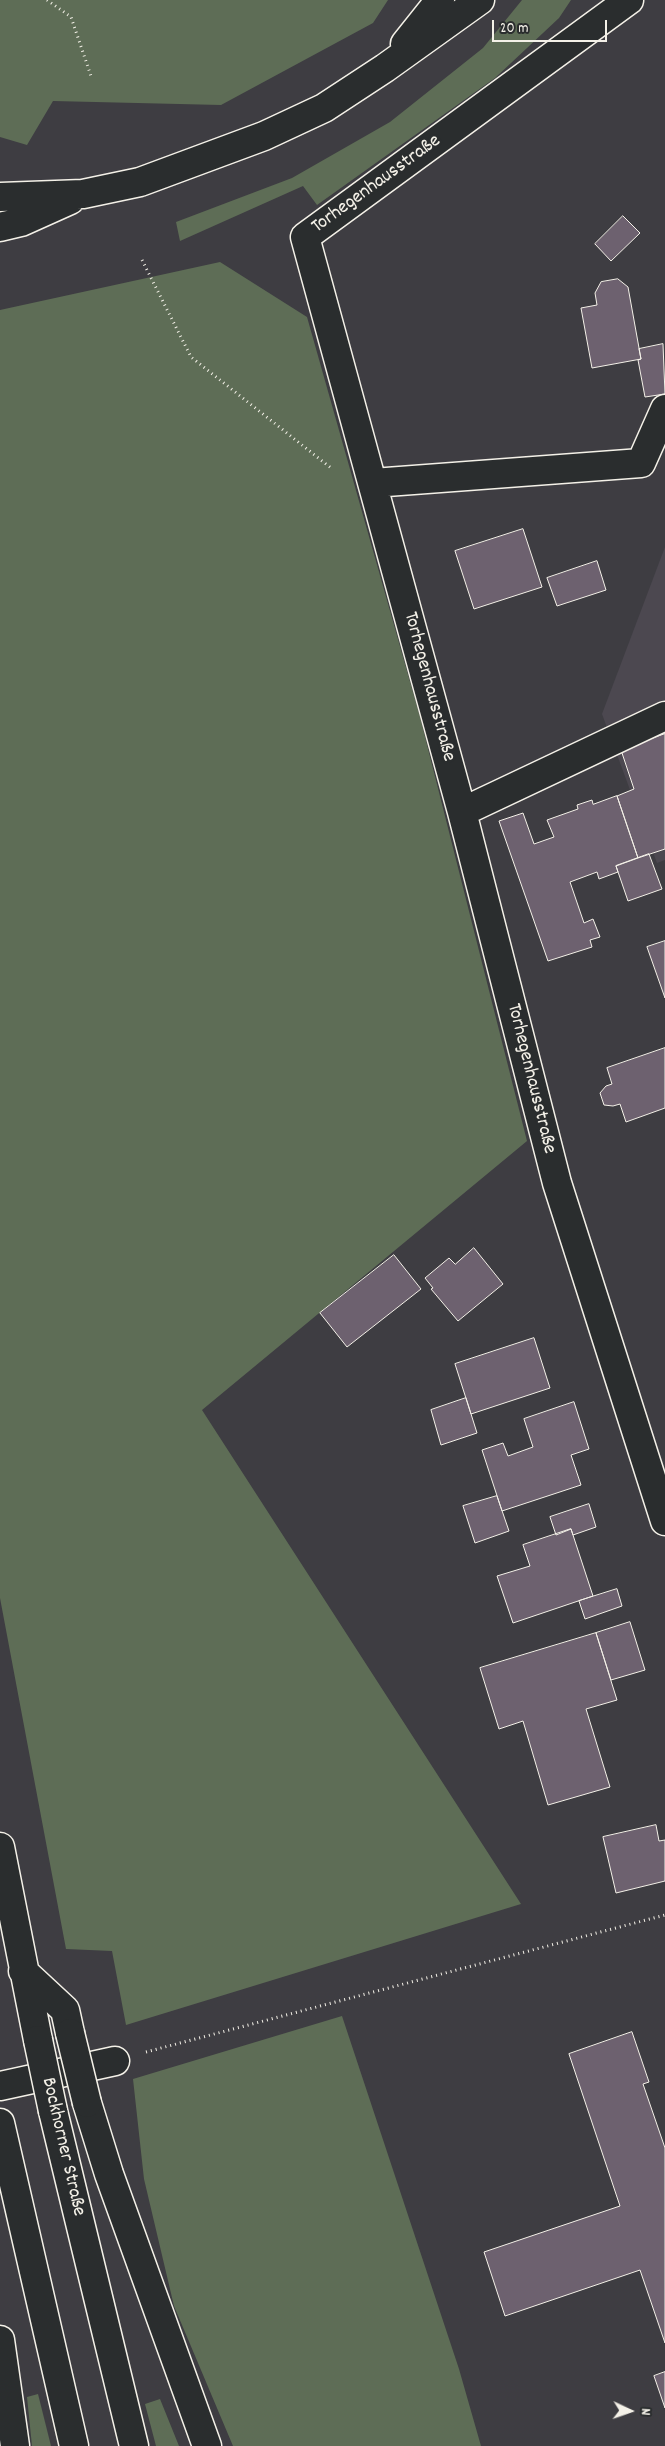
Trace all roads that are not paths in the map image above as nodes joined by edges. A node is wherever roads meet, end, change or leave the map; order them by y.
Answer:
1 (440, 0) edge
2 (480, 0) edge
3 (629, 0) edge
4 (385, 68) junction
5 (83, 194) junction
6 (0, 197) edge
7 (0, 227) edge
8 (665, 409) edge
9 (373, 483) junction
10 (665, 716) edge
11 (462, 812) junction
12 (665, 1521) edge
13 (0, 1847) edge
14 (23, 1971) junction
15 (115, 2060) road end
16 (0, 2086) edge
17 (0, 2123) edge
18 (0, 2340) edge
19 (15, 2446) edge
20 (74, 2446) edge
21 (134, 2446) edge
22 (207, 2446) edge

1 - 4 main road
2 - 4 main road
3 - 9 main road, Torhegenhausstraße
4 - 5 main road
5 - 6 main road
5 - 7 main road
8 - 9 main road
9 - 11 main road, Torhegenhausstraße
10 - 11 main road
11 - 12 main road, Torhegenhausstraße
13 - 14 main road, Bockhorner Straße
14 - 21 main road, Bockhorner Straße, bridge
14 - 22 main road, bridge
15 - 16 main road
17 - 20 main road
18 - 19 main road

